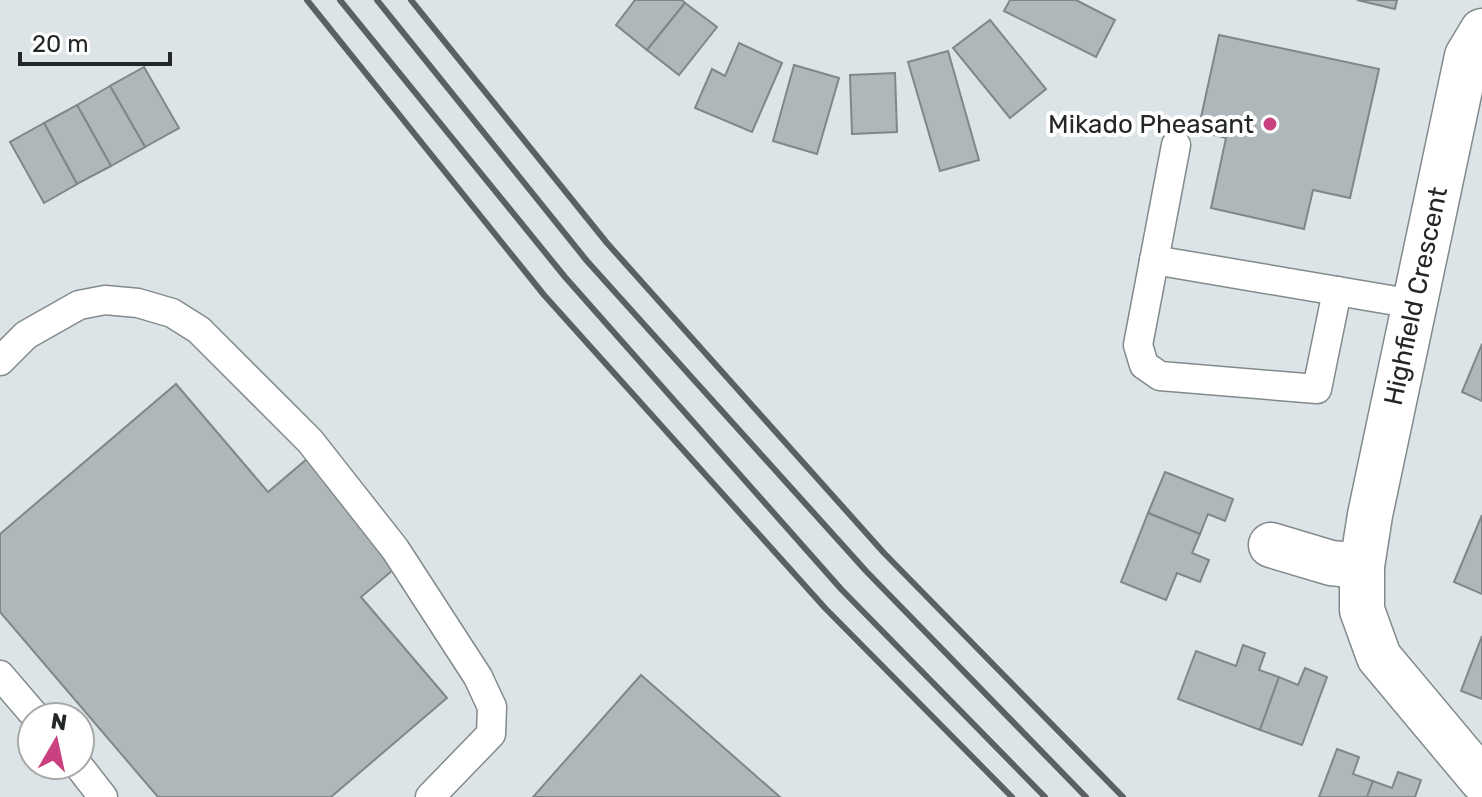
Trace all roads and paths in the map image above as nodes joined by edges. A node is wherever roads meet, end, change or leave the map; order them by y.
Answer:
1 (1482, 31) edge
2 (1176, 145) dead end
3 (1154, 260) junction
4 (1337, 291) junction
5 (1414, 304) junction
6 (0, 361) edge
7 (1271, 545) dead end
8 (1362, 566) junction
9 (0, 675) edge
10 (22, 701) edge
11 (1482, 780) edge
12 (90, 781) edge
13 (103, 797) edge
14 (430, 797) edge

1 - 5 street, Highfield Crescent
2 - 3 lane
3 - 4 lane
3 - 4 lane
4 - 5 lane
5 - 8 street, Highfield Crescent
6 - 14 lane
7 - 8 street
8 - 11 street, Highfield Crescent
9 - 10 lane
12 - 13 lane

